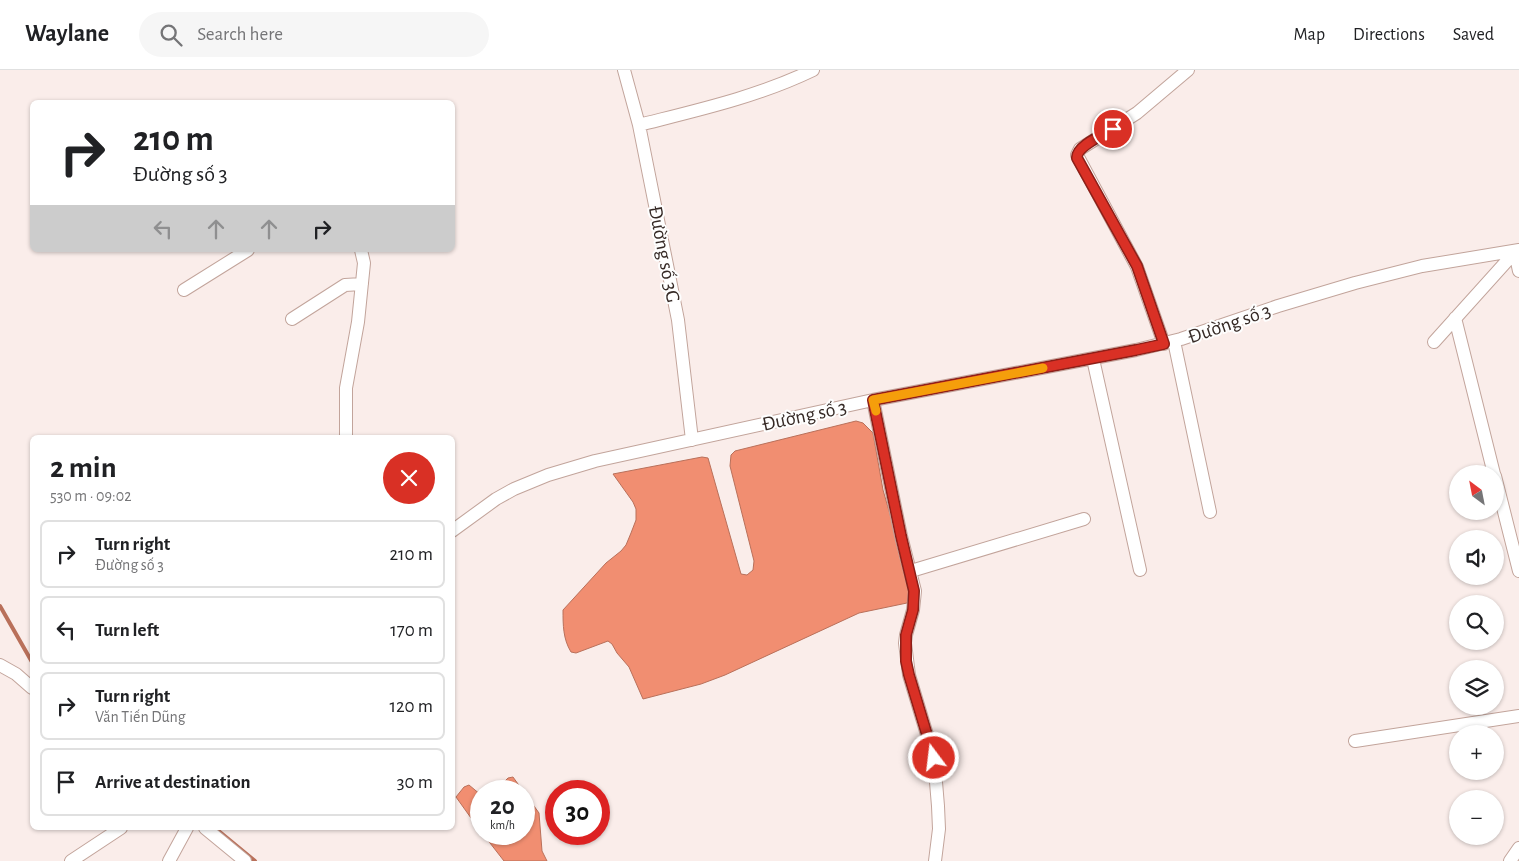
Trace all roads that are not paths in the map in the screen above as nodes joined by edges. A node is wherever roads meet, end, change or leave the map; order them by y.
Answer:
1 (624, 70) edge
2 (813, 70) edge
3 (1188, 70) edge
4 (638, 125) junction
5 (1517, 251) edge
6 (245, 252) edge
7 (361, 252) edge
8 (1519, 271) edge
9 (362, 284) junction
10 (184, 290) dead end
11 (1455, 318) junction
12 (292, 319) dead end
13 (1434, 342) dead end
14 (1169, 343) junction
15 (1093, 359) junction
16 (873, 400) junction
17 (346, 435) edge
18 (692, 440) junction
19 (1492, 465) edge
20 (1504, 511) edge
21 (1210, 512) dead end
22 (1084, 519) dead end
23 (455, 529) edge
24 (1140, 570) dead end
25 (911, 571) junction
26 (1519, 571) edge
27 (0, 665) edge
28 (30, 686) edge
29 (1519, 716) edge
30 (1355, 742) dead end
31 (118, 830) edge
32 (186, 830) edge
33 (207, 830) edge
34 (1519, 848) edge
35 (71, 861) edge
36 (169, 861) edge
37 (246, 861) edge
38 (935, 861) edge
39 (1510, 861) edge

1 - 4 street, Đường số 3G
2 - 4 street
3 - 14 street
4 - 18 street, Đường số 3G
5 - 8 street
5 - 11 street
5 - 14 street, Đường số 3
6 - 10 street
7 - 9 street
9 - 12 street
9 - 17 street
11 - 13 street
11 - 19 street
14 - 15 street, Đường số 3
14 - 21 street
15 - 16 street, Đường số 3
15 - 24 street
16 - 18 street, Đường số 3
16 - 25 street
18 - 23 street, Đường số 3
20 - 26 street
22 - 25 street
25 - 38 street
27 - 28 street
29 - 30 street
31 - 35 street
32 - 36 street
33 - 37 street
34 - 39 street

